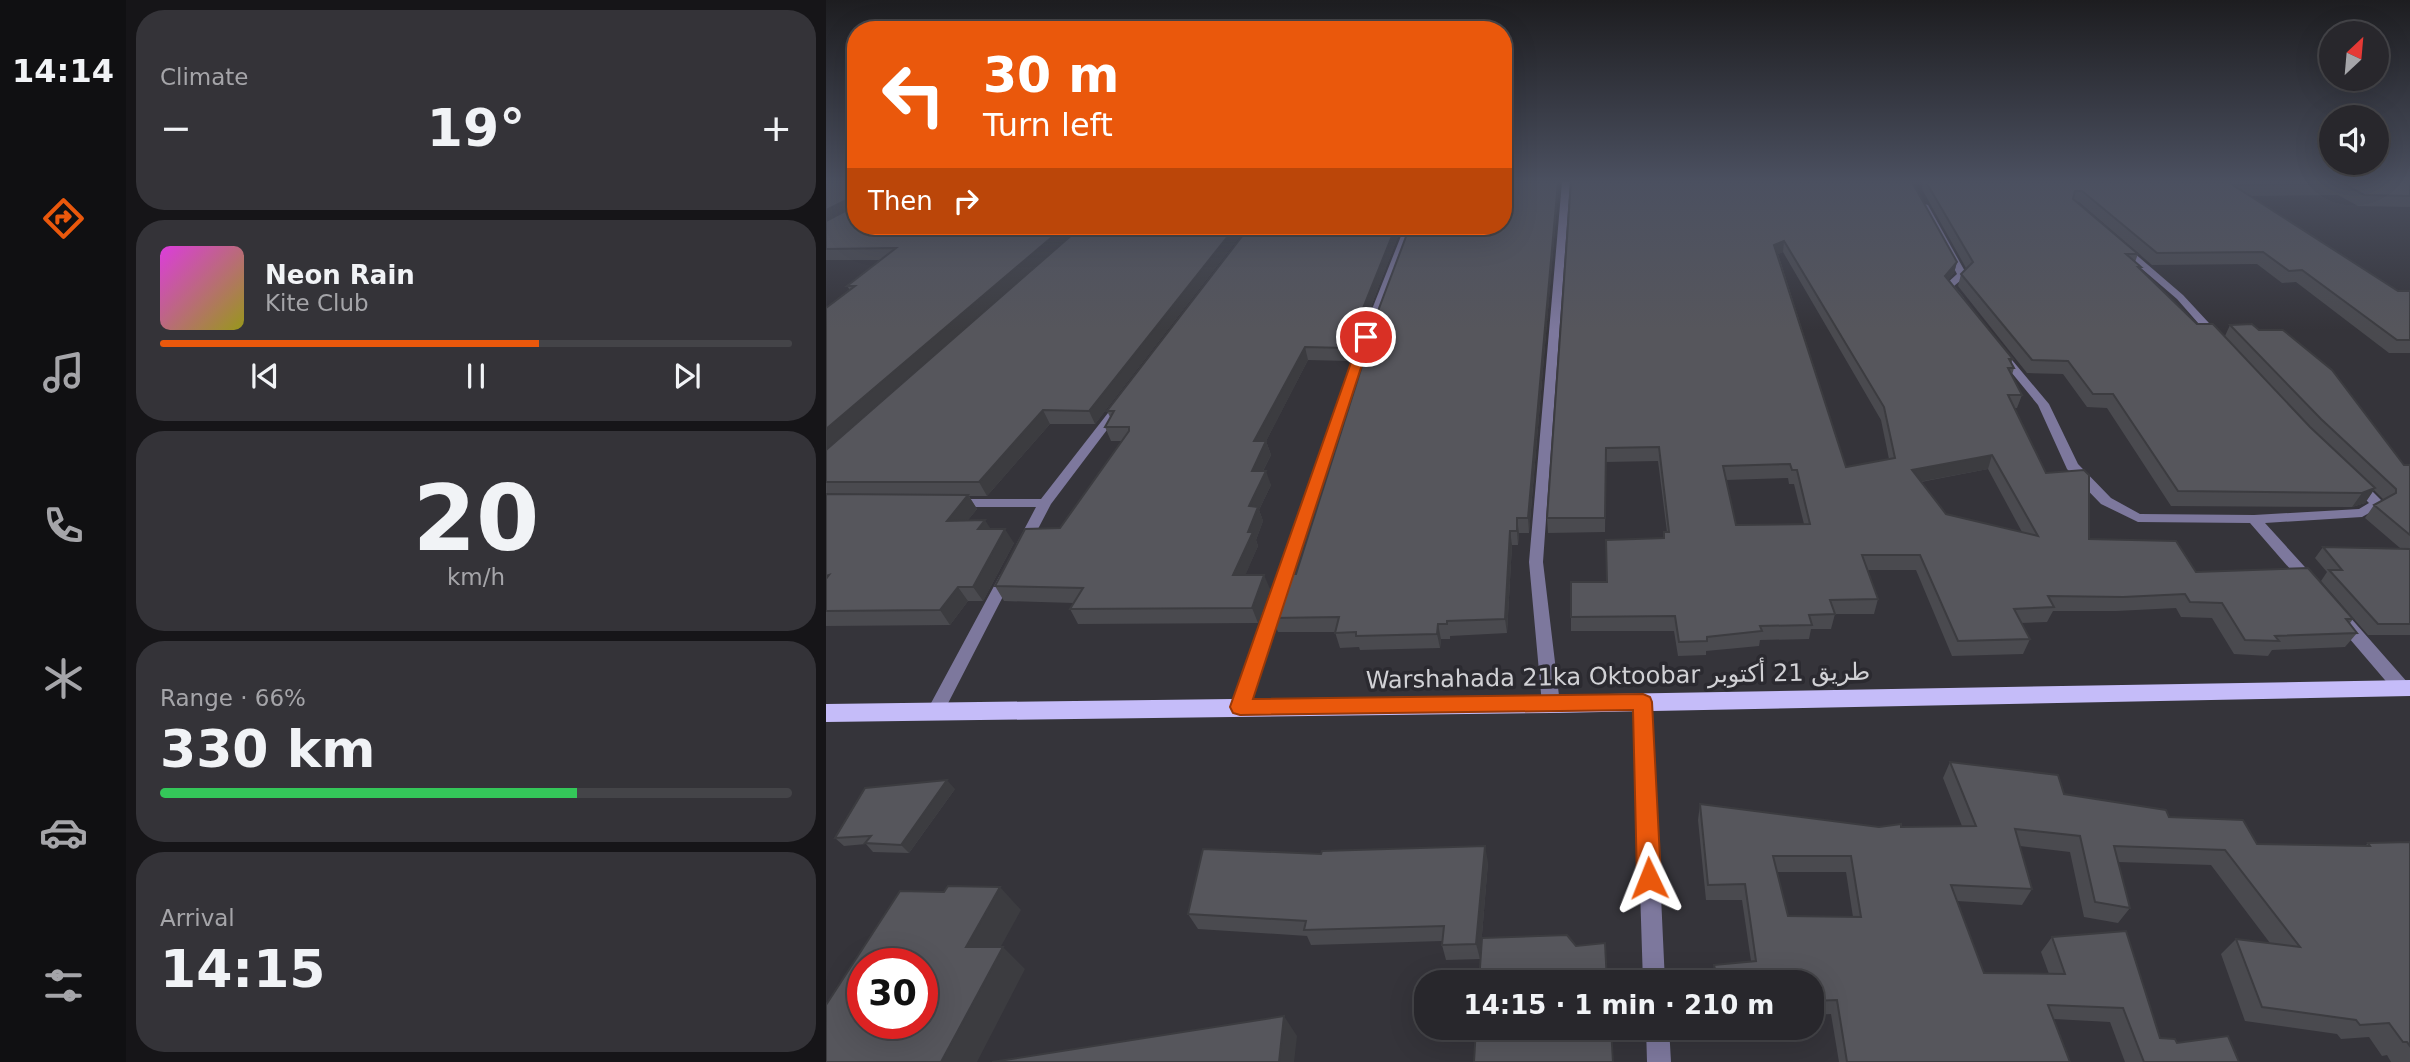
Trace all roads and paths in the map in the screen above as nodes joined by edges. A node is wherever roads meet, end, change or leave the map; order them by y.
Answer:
1 (1562, 232) edge
2 (1938, 232) edge
3 (1406, 235) edge
4 (2116, 243) edge
5 (1965, 306) edge
6 (1996, 347) edge
7 (2225, 347) edge
8 (1129, 393) edge
9 (2345, 473) edge
10 (942, 503) edge
11 (1045, 503) junction
12 (2254, 519) junction
13 (2315, 588) edge
14 (2332, 608) edge
15 (2406, 688) edge
16 (1643, 702) junction
17 (1551, 704) junction
18 (1240, 707) junction
19 (936, 710) junction
20 (826, 713) edge
21 (1654, 970) edge
22 (1658, 1040) edge
23 (1659, 1062) edge

1 - 17 street
2 - 5 street
3 - 18 street
4 - 7 street
6 - 12 street
8 - 11 street
9 - 12 street
10 - 11 street
11 - 19 street
12 - 13 street
14 - 15 street
15 - 16 main road, Warshahada 21ka Oktoobar طريق 21 أكتوبر
16 - 17 main road, Warshahada 21ka Oktoobar طريق 21 أكتوبر
16 - 21 street
17 - 18 main road, Warshahada 21ka Oktoobar طريق 21 أكتوبر
18 - 19 main road, Warshahada 21ka Oktoobar طريق 21 أكتوبر
19 - 20 main road, Warshahada 21ka Oktoobar طريق 21 أكتوبر
22 - 23 street

